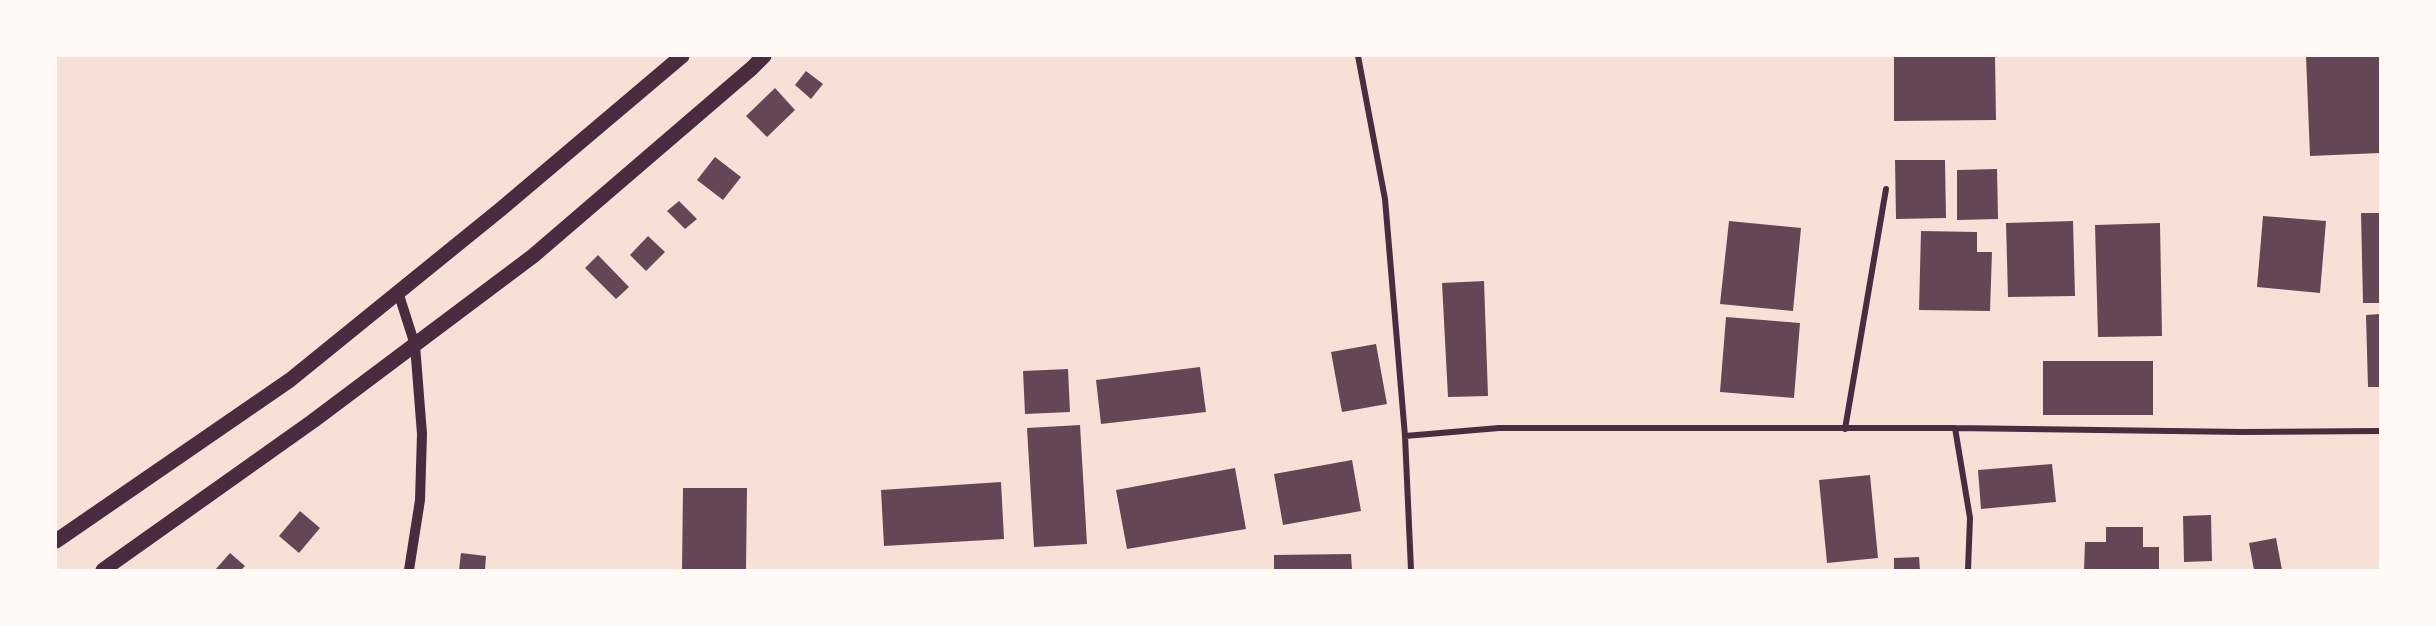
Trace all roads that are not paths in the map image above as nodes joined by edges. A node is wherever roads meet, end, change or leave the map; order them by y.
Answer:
1 (682, 56) edge
2 (764, 56) edge
3 (1358, 56) edge
4 (1886, 189) dead end
5 (398, 292) junction
6 (415, 345) junction
7 (1955, 428) junction
8 (1845, 429) junction
9 (2380, 431) edge
10 (1405, 436) junction
11 (56, 541) edge
12 (103, 570) edge
13 (409, 570) edge
14 (1411, 570) edge
15 (1968, 570) edge

1 - 5 main road
2 - 6 main road
3 - 10 street
4 - 8 street
5 - 6 street
5 - 11 main road
6 - 12 main road
6 - 13 street
7 - 8 street
7 - 9 street
7 - 15 street
8 - 10 street
10 - 14 street

